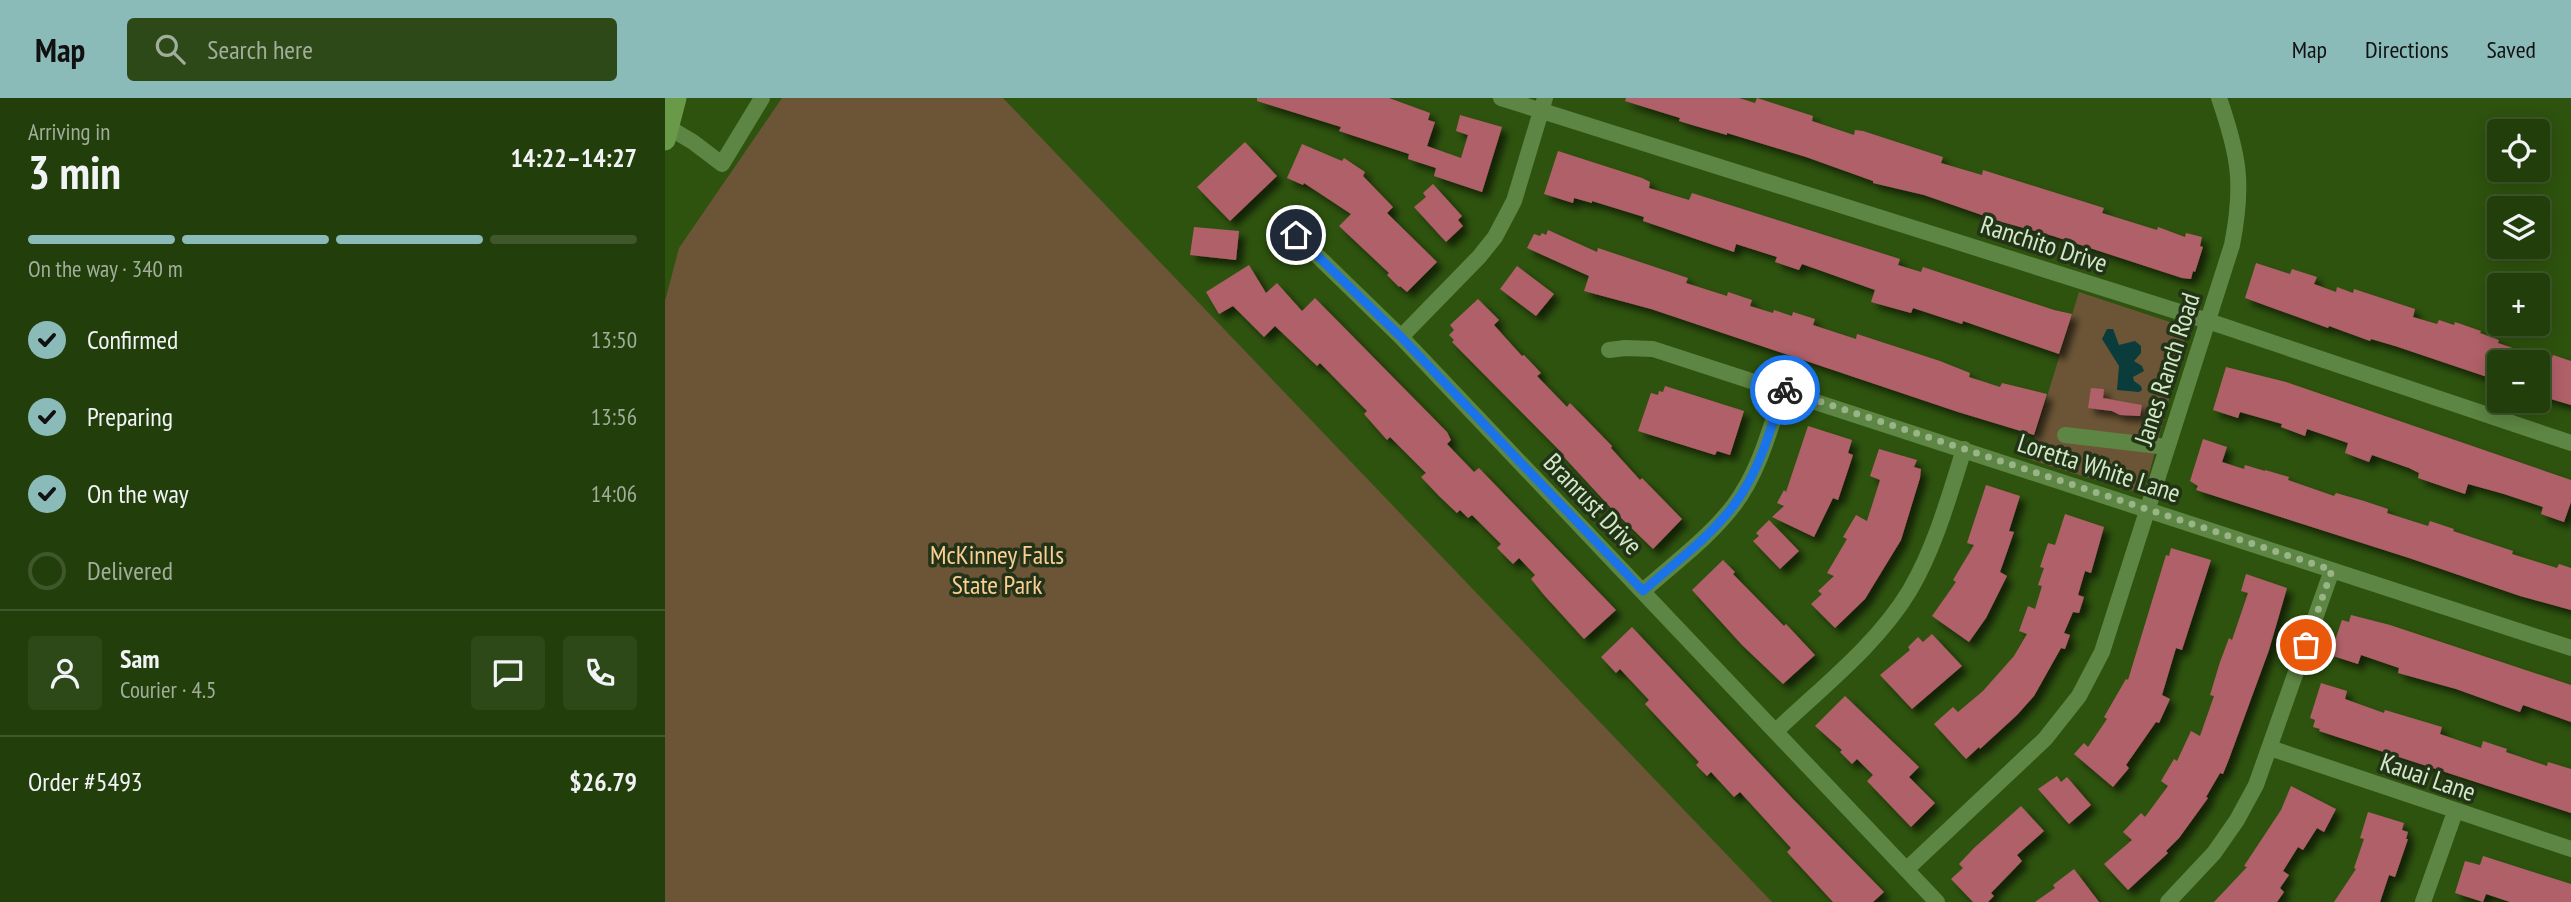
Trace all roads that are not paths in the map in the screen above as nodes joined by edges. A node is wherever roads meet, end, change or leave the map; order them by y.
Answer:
1 (676, 98) edge
2 (762, 98) edge
3 (1501, 98) edge
4 (2219, 98) edge
5 (1543, 104) edge
6 (667, 133) edge
7 (1296, 235) dead end
8 (2208, 321) junction
9 (1401, 337) junction
10 (1609, 350) dead end
11 (1783, 390) junction
12 (2065, 435) dead end
13 (2571, 443) edge
14 (2167, 447) junction
15 (1964, 449) junction
16 (2147, 511) junction
17 (2332, 570) junction
18 (1643, 591) junction
19 (2571, 648) edge
20 (1776, 731) junction
21 (2270, 748) junction
22 (2455, 812) junction
23 (2571, 849) edge
24 (1908, 868) junction
25 (1937, 902) edge
26 (2168, 902) edge
27 (2423, 902) edge

1 - 6 main road
2 - 6 street
3 - 5 street, Ranchito Drive
4 - 8 street, Janes Ranch Road
5 - 8 street, Ranchito Drive
5 - 9 street
7 - 9 street, Branrust Drive
8 - 13 street, Ranchito Drive
8 - 14 street, Janes Ranch Road
9 - 18 street, Branrust Drive
10 - 11 street, Loretta White Lane
11 - 15 street, Loretta White Lane
11 - 18 street
12 - 14 street
14 - 16 street, Janes Ranch Road
15 - 16 street, Loretta White Lane
15 - 20 street
16 - 17 street, Loretta White Lane
16 - 24 street, Janes Ranch Road
17 - 19 street, Loretta White Lane
17 - 21 street
18 - 20 street, Branrust Drive
20 - 24 street, Branrust Drive
21 - 22 street, Kauai Lane
21 - 26 street
22 - 23 street, Kauai Lane
22 - 27 street
24 - 25 street, Branrust Drive

